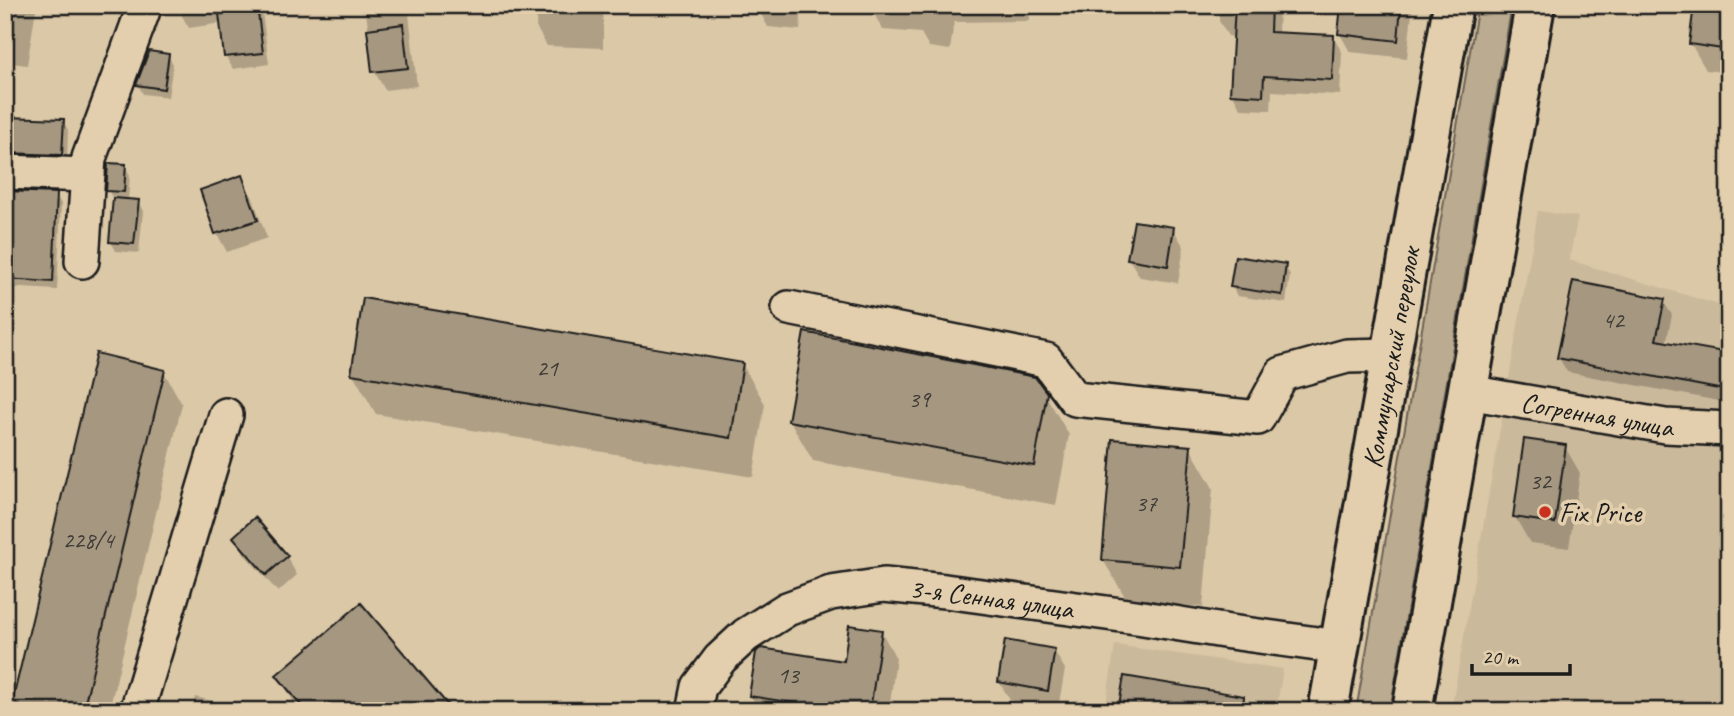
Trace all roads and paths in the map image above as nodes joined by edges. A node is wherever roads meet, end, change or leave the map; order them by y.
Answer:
1 (145, 5) edge
2 (1453, 5) edge
3 (1535, 5) edge
4 (5, 172) edge
5 (88, 175) junction
6 (82, 261) dead end
7 (789, 307) dead end
8 (1391, 355) junction
9 (1468, 392) junction
10 (226, 415) dead end
11 (1729, 429) edge
12 (1339, 646) junction
13 (137, 711) edge
14 (694, 711) edge
15 (1328, 711) edge
16 (1412, 711) edge

1 - 5 street
2 - 8 main road, Коммунарский переулок
3 - 9 main road
4 - 5 street
5 - 6 street
7 - 8 street
8 - 12 main road, Коммунарский переулок
9 - 11 street, Согренная улица
9 - 16 main road
10 - 13 street
12 - 14 street, 3-я Сенная улица
12 - 15 main road, Коммунарский переулок

